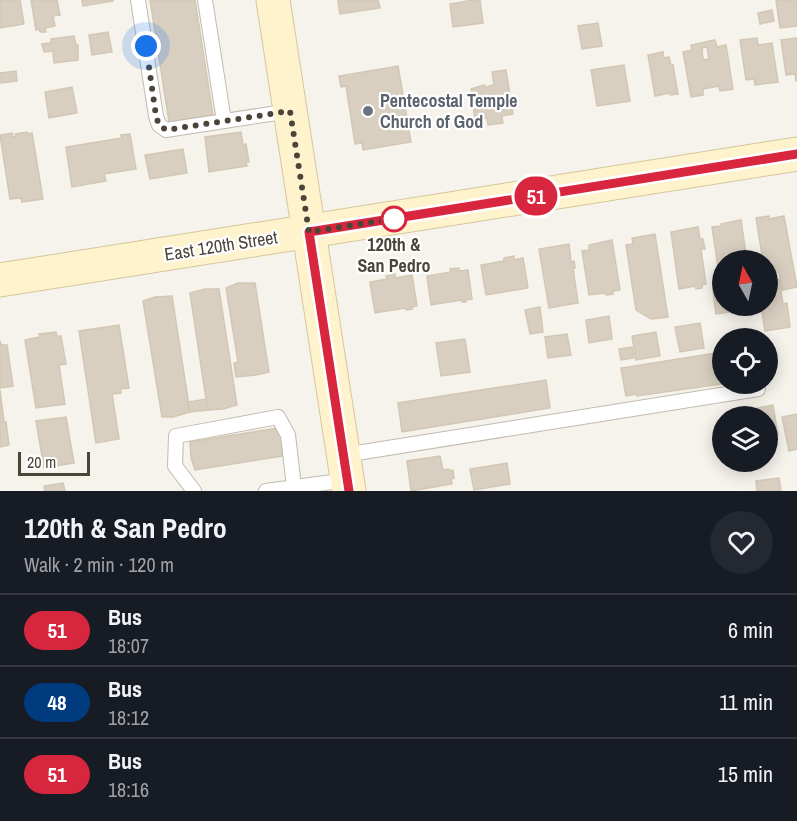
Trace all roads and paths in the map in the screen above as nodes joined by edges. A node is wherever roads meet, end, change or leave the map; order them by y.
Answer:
1 (138, 0) edge
2 (205, 0) edge
3 (273, 0) edge
4 (290, 111) junction
5 (224, 121) junction
6 (797, 154) edge
7 (309, 232) junction
8 (0, 280) edge
9 (734, 394) edge
10 (347, 475) edge
11 (294, 487) junction
12 (194, 491) edge
13 (266, 491) edge

1 - 5 lane
2 - 5 lane
3 - 4 street
4 - 5 lane
4 - 7 street
6 - 7 street, East 120th Street
7 - 8 street, East 120th Street
7 - 10 street
9 - 10 lane
10 - 11 lane
11 - 12 lane
11 - 13 lane

